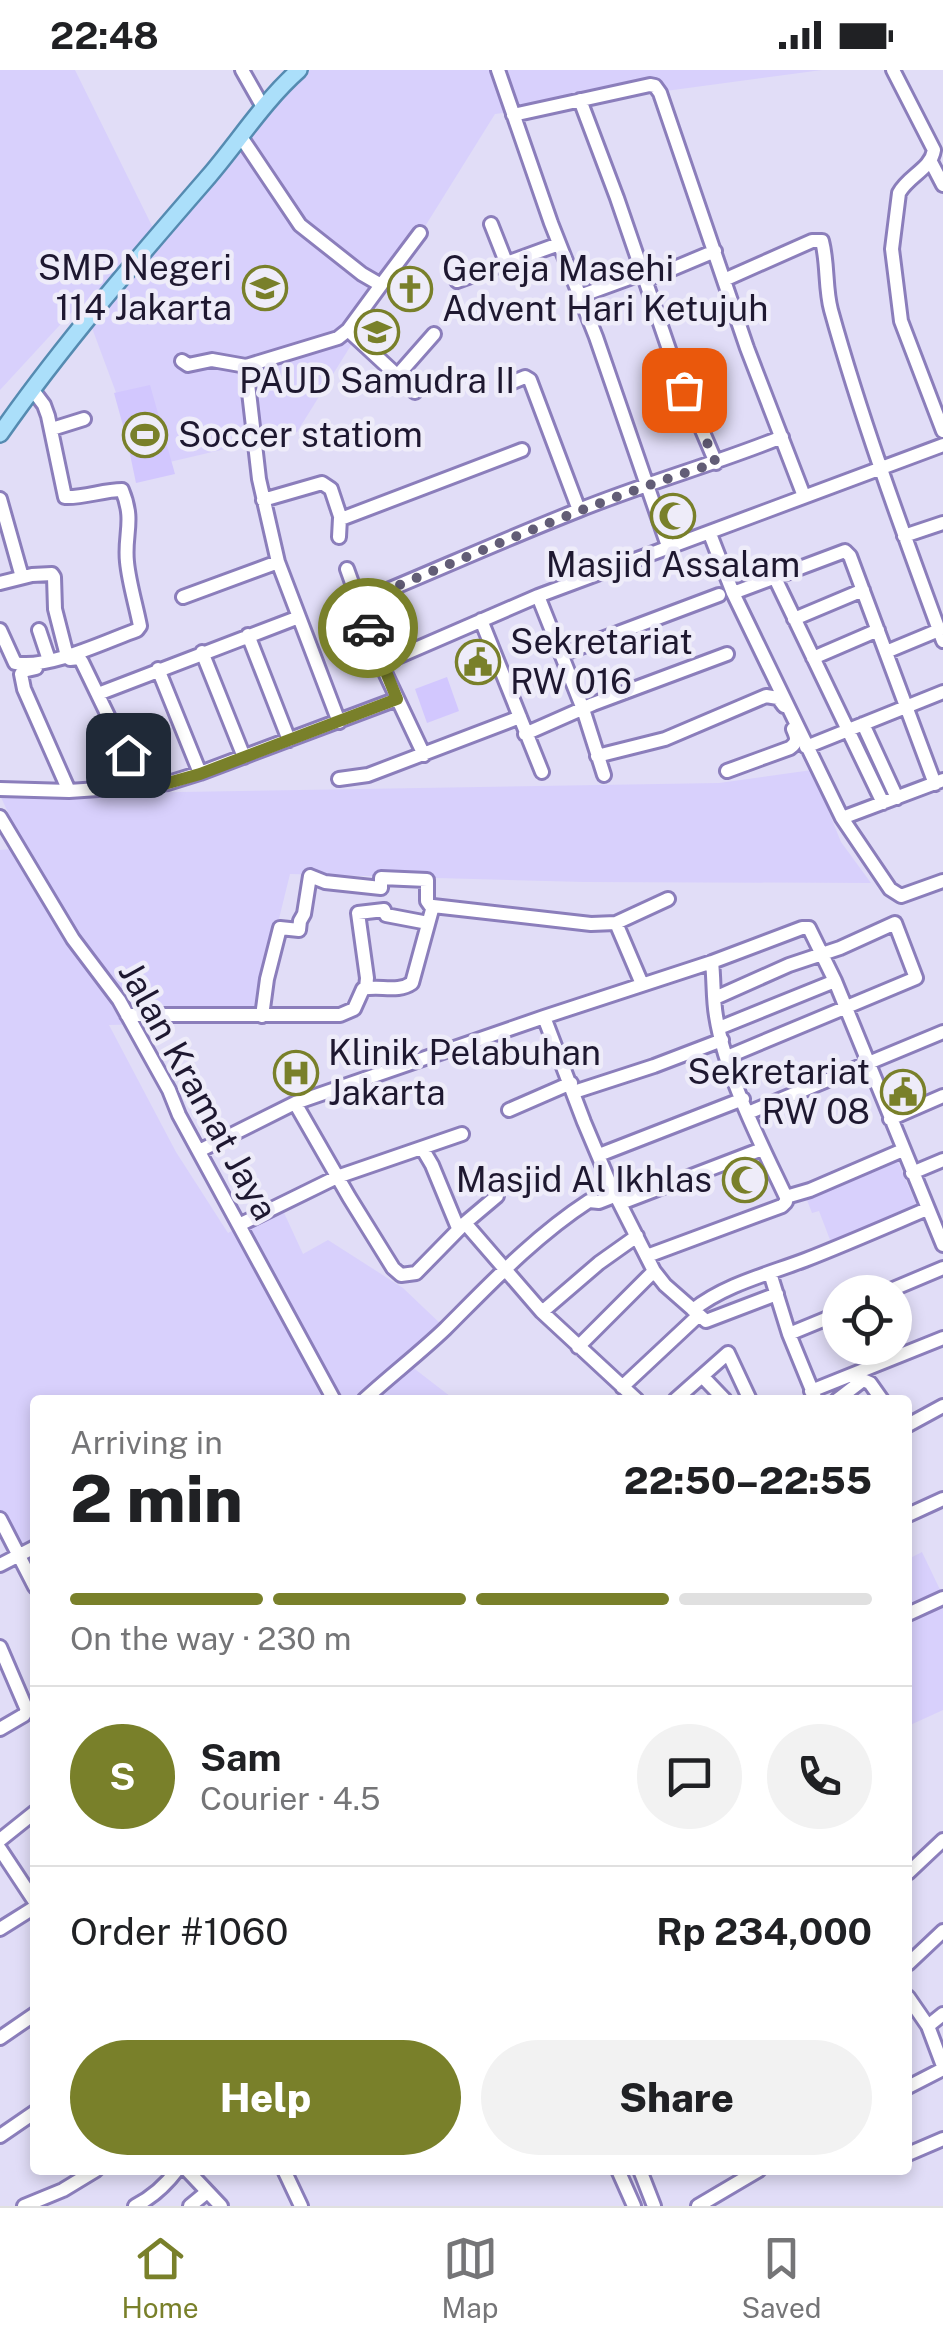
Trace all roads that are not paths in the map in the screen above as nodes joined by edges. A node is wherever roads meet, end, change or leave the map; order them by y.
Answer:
1 (242, 70) edge
2 (298, 70) edge
3 (498, 70) edge
4 (893, 70) edge
5 (580, 100) junction
6 (263, 107) junction
7 (513, 116) junction
8 (241, 137) junction
9 (930, 162) junction
10 (943, 185) edge
11 (491, 224) dead end
12 (420, 233) dead end
13 (559, 244) junction
14 (715, 251) junction
15 (506, 262) junction
16 (644, 276) junction
17 (724, 280) junction
18 (457, 281) dead end
19 (380, 285) junction
20 (580, 296) junction
21 (348, 330) junction
22 (434, 334) dead end
23 (182, 362) dead end
24 (246, 366) junction
25 (396, 376) junction
26 (513, 382) dead end
27 (32, 389) junction
28 (415, 392) dead end
29 (84, 419) dead end
30 (52, 429) junction
31 (943, 431) edge
32 (0, 434) edge
33 (782, 437) junction
34 (943, 445) edge
35 (522, 450) dead end
36 (716, 463) junction
37 (881, 467) junction
38 (646, 485) junction
39 (804, 496) junction
40 (0, 499) edge
41 (264, 500) junction
42 (579, 510) junction
43 (340, 518) junction
44 (943, 522) edge
45 (710, 534) dead end
46 (904, 536) junction
47 (339, 537) dead end
48 (668, 546) junction
49 (278, 562) junction
50 (348, 569) dead end
51 (22, 578) junction
52 (775, 578) junction
53 (0, 583) edge
54 (863, 590) junction
55 (726, 594) junction
56 (538, 596) junction
57 (183, 597) dead end
58 (359, 602) junction
59 (299, 617) junction
60 (794, 619) junction
61 (481, 620) junction
62 (0, 630) edge
63 (39, 630) dead end
64 (878, 630) junction
65 (248, 635) junction
66 (941, 636) edge
67 (202, 652) junction
68 (886, 652) junction
69 (562, 654) junction
70 (728, 654) dead end
71 (73, 657) junction
72 (812, 658) junction
73 (49, 660) junction
74 (381, 664) junction
75 (158, 669) junction
76 (943, 692) edge
77 (98, 694) junction
78 (397, 699) junction
79 (906, 706) junction
80 (583, 709) junction
81 (520, 717) junction
82 (339, 722) junction
83 (862, 724) junction
84 (848, 730) junction
85 (525, 734) junction
86 (289, 740) junction
87 (806, 746) junction
88 (424, 755) junction
89 (597, 756) junction
90 (244, 757) junction
91 (727, 771) dead end
92 (542, 772) dead end
93 (200, 774) junction
94 (604, 775) dead end
95 (339, 779) dead end
96 (939, 782) edge
97 (142, 786) junction
98 (0, 789) edge
99 (70, 791) junction
100 (897, 798) junction
101 (883, 803) junction
102 (0, 817) edge
103 (842, 818) junction
104 (943, 882) edge
105 (668, 899) dead end
106 (432, 908) junction
107 (616, 922) junction
108 (428, 923) junction
109 (823, 954) junction
110 (712, 962) junction
111 (835, 981) junction
112 (642, 984) junction
113 (366, 988) junction
114 (715, 998) junction
115 (846, 1006) junction
116 (127, 1016) junction
117 (262, 1016) junction
118 (544, 1017) junction
119 (943, 1032) edge
120 (720, 1034) junction
121 (727, 1057) junction
122 (869, 1063) junction
123 (572, 1088) junction
124 (943, 1096) edge
125 (295, 1103) junction
126 (745, 1106) junction
127 (508, 1110) dead end
128 (890, 1120) junction
129 (462, 1134) dead end
130 (422, 1148) junction
131 (762, 1149) junction
132 (903, 1150) junction
133 (199, 1151) junction
134 (599, 1155) junction
135 (943, 1160) edge
136 (912, 1173) junction
137 (337, 1178) junction
138 (497, 1196) dead end
139 (786, 1197) junction
140 (619, 1199) junction
141 (927, 1209) junction
142 (939, 1224) edge
143 (239, 1225) junction
144 (461, 1226) junction
145 (637, 1236) junction
146 (943, 1245) edge
147 (648, 1256) junction
148 (943, 1268) edge
149 (504, 1271) junction
150 (654, 1272) junction
151 (770, 1273) junction
152 (912, 1281) edge
153 (777, 1294) junction
154 (542, 1312) junction
155 (696, 1312) junction
156 (822, 1320) edge
157 (789, 1334) junction
158 (943, 1338) edge
159 (578, 1347) junction
160 (703, 1377) junction
161 (622, 1387) junction
162 (331, 1395) edge
163 (370, 1395) edge
164 (631, 1395) edge
165 (680, 1395) edge
166 (720, 1395) edge
167 (748, 1395) edge
168 (814, 1395) edge
169 (816, 1395) edge
170 (844, 1395) edge
171 (878, 1395) edge
172 (943, 1406) edge
173 (912, 1423) edge
174 (943, 1500) edge
175 (912, 1513) edge
176 (0, 1520) edge
177 (30, 1549) edge
178 (18, 1555) junction
179 (0, 1565) edge
180 (30, 1578) edge
181 (943, 1598) edge
182 (912, 1608) edge
183 (1, 1654) edge
184 (0, 1729) edge
185 (30, 1816) edge
186 (0, 1840) edge
187 (943, 1840) edge
188 (0, 1849) edge
189 (912, 1868) edge
190 (30, 1897) edge
191 (30, 1908) edge
192 (0, 1929) edge
193 (943, 1931) edge
194 (912, 1960) edge
195 (912, 2003) edge
196 (943, 2014) edge
197 (30, 2017) edge
198 (928, 2026) junction
199 (0, 2038) edge
200 (939, 2042) edge
201 (943, 2067) edge
202 (912, 2086) edge
203 (30, 2115) edge
204 (0, 2136) edge
205 (943, 2140) edge
206 (912, 2152) edge
207 (88, 2175) edge
208 (173, 2175) edge
209 (192, 2175) edge
210 (286, 2175) edge
211 (620, 2175) edge
212 (642, 2175) edge
213 (751, 2175) edge
214 (207, 2192) junction
215 (25, 2206) edge
216 (135, 2206) edge
217 (190, 2206) edge
218 (221, 2206) edge
219 (301, 2206) edge
220 (634, 2206) edge
221 (654, 2206) edge
222 (698, 2206) edge

1 - 6 street
2 - 6 main road
3 - 7 street
4 - 9 street
5 - 7 street
5 - 14 street
5 - 16 street
6 - 8 main road
7 - 13 street
8 - 19 street
8 - 27 main road
9 - 10 street
9 - 31 street
11 - 15 street
12 - 19 street
13 - 15 street
13 - 20 street
14 - 16 street
14 - 17 street
15 - 18 street
16 - 20 street
16 - 36 street
17 - 33 street
17 - 37 street
19 - 21 street
20 - 38 street
21 - 24 street
21 - 25 street
22 - 25 street
23 - 24 street
24 - 41 street
25 - 28 street
26 - 42 street
27 - 30 street
27 - 32 main road
29 - 30 street
30 - 71 street
33 - 36 street
33 - 39 street
34 - 37 street
35 - 43 street
36 - 38 street
37 - 39 street
37 - 46 street
38 - 42 street
38 - 48 street
39 - 48 street
40 - 51 street
41 - 43 street
41 - 49 street
42 - 58 street
43 - 47 street
44 - 46 street
45 - 55 street
46 - 66 street
48 - 56 street
49 - 57 street
49 - 59 street
50 - 58 street
51 - 53 street
51 - 71 street
52 - 54 street
52 - 55 street
52 - 60 street
54 - 60 street
54 - 64 street
55 - 69 street
55 - 87 street
56 - 61 street
56 - 69 street
58 - 74 street
59 - 65 street
59 - 82 street
60 - 72 street
61 - 74 street
61 - 81 street
62 - 73 street
63 - 73 street
64 - 68 street
64 - 72 street
65 - 67 street
65 - 86 street
66 - 68 street
67 - 75 street
67 - 90 street
68 - 79 street
69 - 80 street
70 - 80 street
71 - 73 street
71 - 77 street
71 - 99 street
72 - 84 street
74 - 78 street
75 - 77 street
75 - 93 street
76 - 79 street
77 - 97 street
78 - 82 street
78 - 88 street
79 - 83 street
79 - 96 street
80 - 85 street
80 - 89 street
81 - 85 street
81 - 88 street
82 - 86 street
83 - 84 street
83 - 100 street
84 - 87 street
84 - 101 street
85 - 92 street
86 - 90 street
87 - 103 street
88 - 95 street
89 - 91 street
89 - 94 street
90 - 93 street
93 - 97 street
96 - 100 street
97 - 99 street
98 - 99 street
100 - 101 street
101 - 103 street
102 - 116 street, Jalan Kramat Jaya
103 - 104 street
105 - 107 street
106 - 107 street
106 - 108 street
106 - 117 street
107 - 112 street
108 - 113 street
108 - 113 street
109 - 110 street
109 - 111 street
109 - 114 street
109 - 115 street
110 - 112 street
110 - 114 street
111 - 115 street
111 - 120 street
112 - 118 street
113 - 117 street
114 - 120 street
115 - 121 street
115 - 122 street
116 - 117 street
116 - 133 street, Jalan Kramat Jaya
118 - 123 street
118 - 125 street
119 - 122 street
120 - 121 street
120 - 123 street
121 - 126 street
122 - 126 street
122 - 128 street
123 - 127 street
123 - 134 street
124 - 128 street
125 - 133 street
125 - 137 street
126 - 131 street
126 - 134 street
128 - 132 street
129 - 130 street
130 - 137 street
130 - 144 street
131 - 139 street
131 - 140 street
132 - 136 street
132 - 139 street
133 - 143 street, Jalan Kramat Jaya
134 - 140 street
135 - 136 street
136 - 141 street
137 - 143 street
137 - 144 street
138 - 144 street
139 - 147 street
140 - 145 street
140 - 149 street
141 - 142 street
141 - 151 street
142 - 146 street
143 - 162 street, Jalan Kramat Jaya
144 - 149 street
145 - 147 street
145 - 154 street
147 - 150 street
148 - 152 street
149 - 154 street
149 - 163 street
150 - 155 street
150 - 159 street
151 - 153 street
151 - 155 street
153 - 155 street
153 - 157 street
154 - 159 street
155 - 161 street
156 - 157 street
157 - 168 street
158 - 169 street
159 - 161 street
160 - 165 street
160 - 166 street
160 - 167 street
161 - 164 street
170 - 171 street
172 - 173 street
174 - 175 street
176 - 178 street
177 - 178 street
178 - 179 street
178 - 180 street
181 - 182 street
183 - 184 street
185 - 186 street
187 - 189 street
188 - 190 street
191 - 192 street
193 - 194 street
195 - 198 street
196 - 198 street
197 - 199 street
198 - 200 street
200 - 201 street
201 - 202 street
203 - 204 street
205 - 206 street
207 - 215 street
208 - 216 street
209 - 214 street
210 - 219 street
211 - 220 street
212 - 221 street
213 - 222 street
214 - 217 street
214 - 218 street

